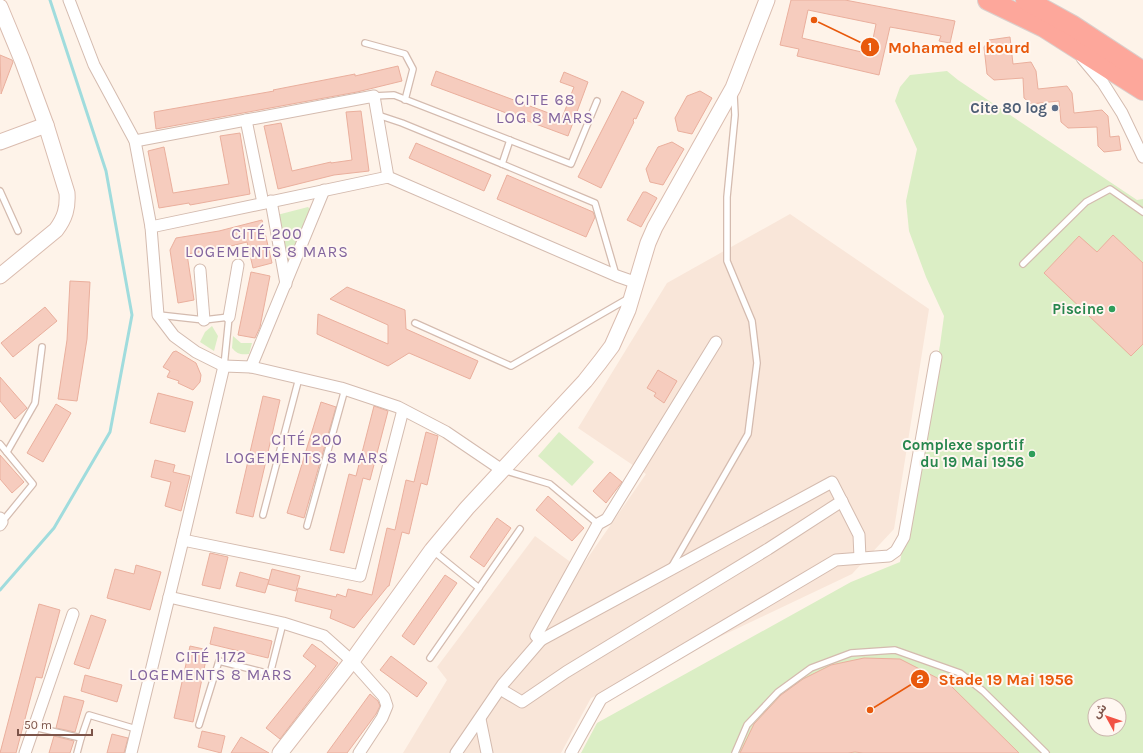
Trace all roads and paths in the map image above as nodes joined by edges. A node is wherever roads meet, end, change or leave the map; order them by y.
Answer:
1 (69, 0) edge
2 (767, 0) edge
3 (988, 0) edge
4 (1026, 0) edge
5 (0, 7) edge
6 (1065, 40) junction
7 (365, 43) dead end
8 (1143, 72) edge
9 (733, 88) junction
10 (1143, 90) edge
11 (374, 96) junction
12 (405, 100) junction
13 (596, 100) dead end
14 (378, 115) junction
15 (246, 120) junction
16 (46, 125) junction
17 (510, 140) junction
18 (135, 141) junction
19 (0, 142) edge
20 (1142, 152) edge
21 (502, 164) junction
22 (388, 177) junction
23 (324, 190) junction
24 (0, 191) edge
25 (267, 202) junction
26 (1143, 212) edge
27 (151, 227) junction
28 (18, 231) dead end
29 (1023, 264) dead end
30 (238, 265) dead end
31 (200, 270) dead end
32 (0, 276) edge
33 (617, 276) junction
34 (286, 284) junction
35 (635, 289) junction
36 (158, 314) junction
37 (229, 317) junction
38 (204, 320) junction
39 (415, 323) dead end
40 (716, 342) dead end
41 (42, 347) dead end
42 (936, 357) dead end
43 (224, 366) junction
44 (251, 367) junction
45 (299, 378) junction
46 (345, 389) junction
47 (403, 410) junction
48 (0, 444) edge
49 (7, 452) junction
50 (502, 470) junction
51 (842, 501) junction
52 (263, 515) dead end
53 (1, 522) edge
54 (598, 524) junction
55 (307, 526) dead end
56 (520, 529) dead end
57 (183, 540) junction
58 (432, 550) junction
59 (860, 558) junction
60 (670, 570) junction
61 (479, 588) junction
62 (168, 597) junction
63 (73, 614) dead end
64 (283, 623) junction
65 (541, 640) junction
66 (430, 658) dead end
67 (352, 661) junction
68 (500, 689) junction
69 (480, 719) junction
70 (199, 725) dead end
71 (34, 727) junction
72 (136, 729) junction
73 (81, 738) junction
74 (25, 753) edge
75 (77, 753) edge
76 (131, 753) edge
77 (280, 753) edge
78 (359, 753) edge
79 (456, 753) edge
80 (487, 753) edge
81 (571, 753) edge
82 (736, 753) edge
83 (1046, 753) edge

1 - 18 street
2 - 9 main road
3 - 6 highway
4 - 8 highway
5 - 16 main road
6 - 10 highway
6 - 20 street
7 - 12 lane
9 - 35 main road
9 - 60 lane
11 - 12 lane
11 - 14 street
11 - 15 street
12 - 17 lane
13 - 17 lane
14 - 21 lane
14 - 22 street
15 - 18 street
15 - 25 street
16 - 19 main road
16 - 32 main road
17 - 21 lane
18 - 27 street
21 - 33 lane
22 - 23 street
22 - 33 street
23 - 25 street
23 - 34 street
24 - 28 lane
25 - 27 street
25 - 34 street
26 - 29 lane
27 - 36 street
30 - 37 street
31 - 38 street
33 - 35 street
34 - 44 street
35 - 39 lane
35 - 50 main road
36 - 38 lane
36 - 43 street
37 - 38 lane
37 - 43 lane
40 - 54 street
41 - 49 lane
42 - 59 street
43 - 44 street
43 - 57 street
44 - 45 street
45 - 46 street
45 - 52 lane
46 - 47 street
46 - 55 lane
47 - 50 street
47 - 57 street
48 - 49 lane
49 - 53 lane
50 - 54 lane
50 - 58 main road
51 - 59 street
51 - 60 street
51 - 68 street
54 - 65 street
56 - 61 lane
57 - 62 street
58 - 61 lane
58 - 67 main road
59 - 81 street
60 - 65 street
61 - 66 lane
62 - 64 street
62 - 72 street
63 - 71 street
64 - 67 street
64 - 70 lane
65 - 68 street
67 - 77 main road
67 - 78 street
68 - 69 street
69 - 79 street
69 - 80 street
71 - 73 lane
71 - 74 street
72 - 73 lane
72 - 76 street
73 - 75 lane
82 - 83 lane

